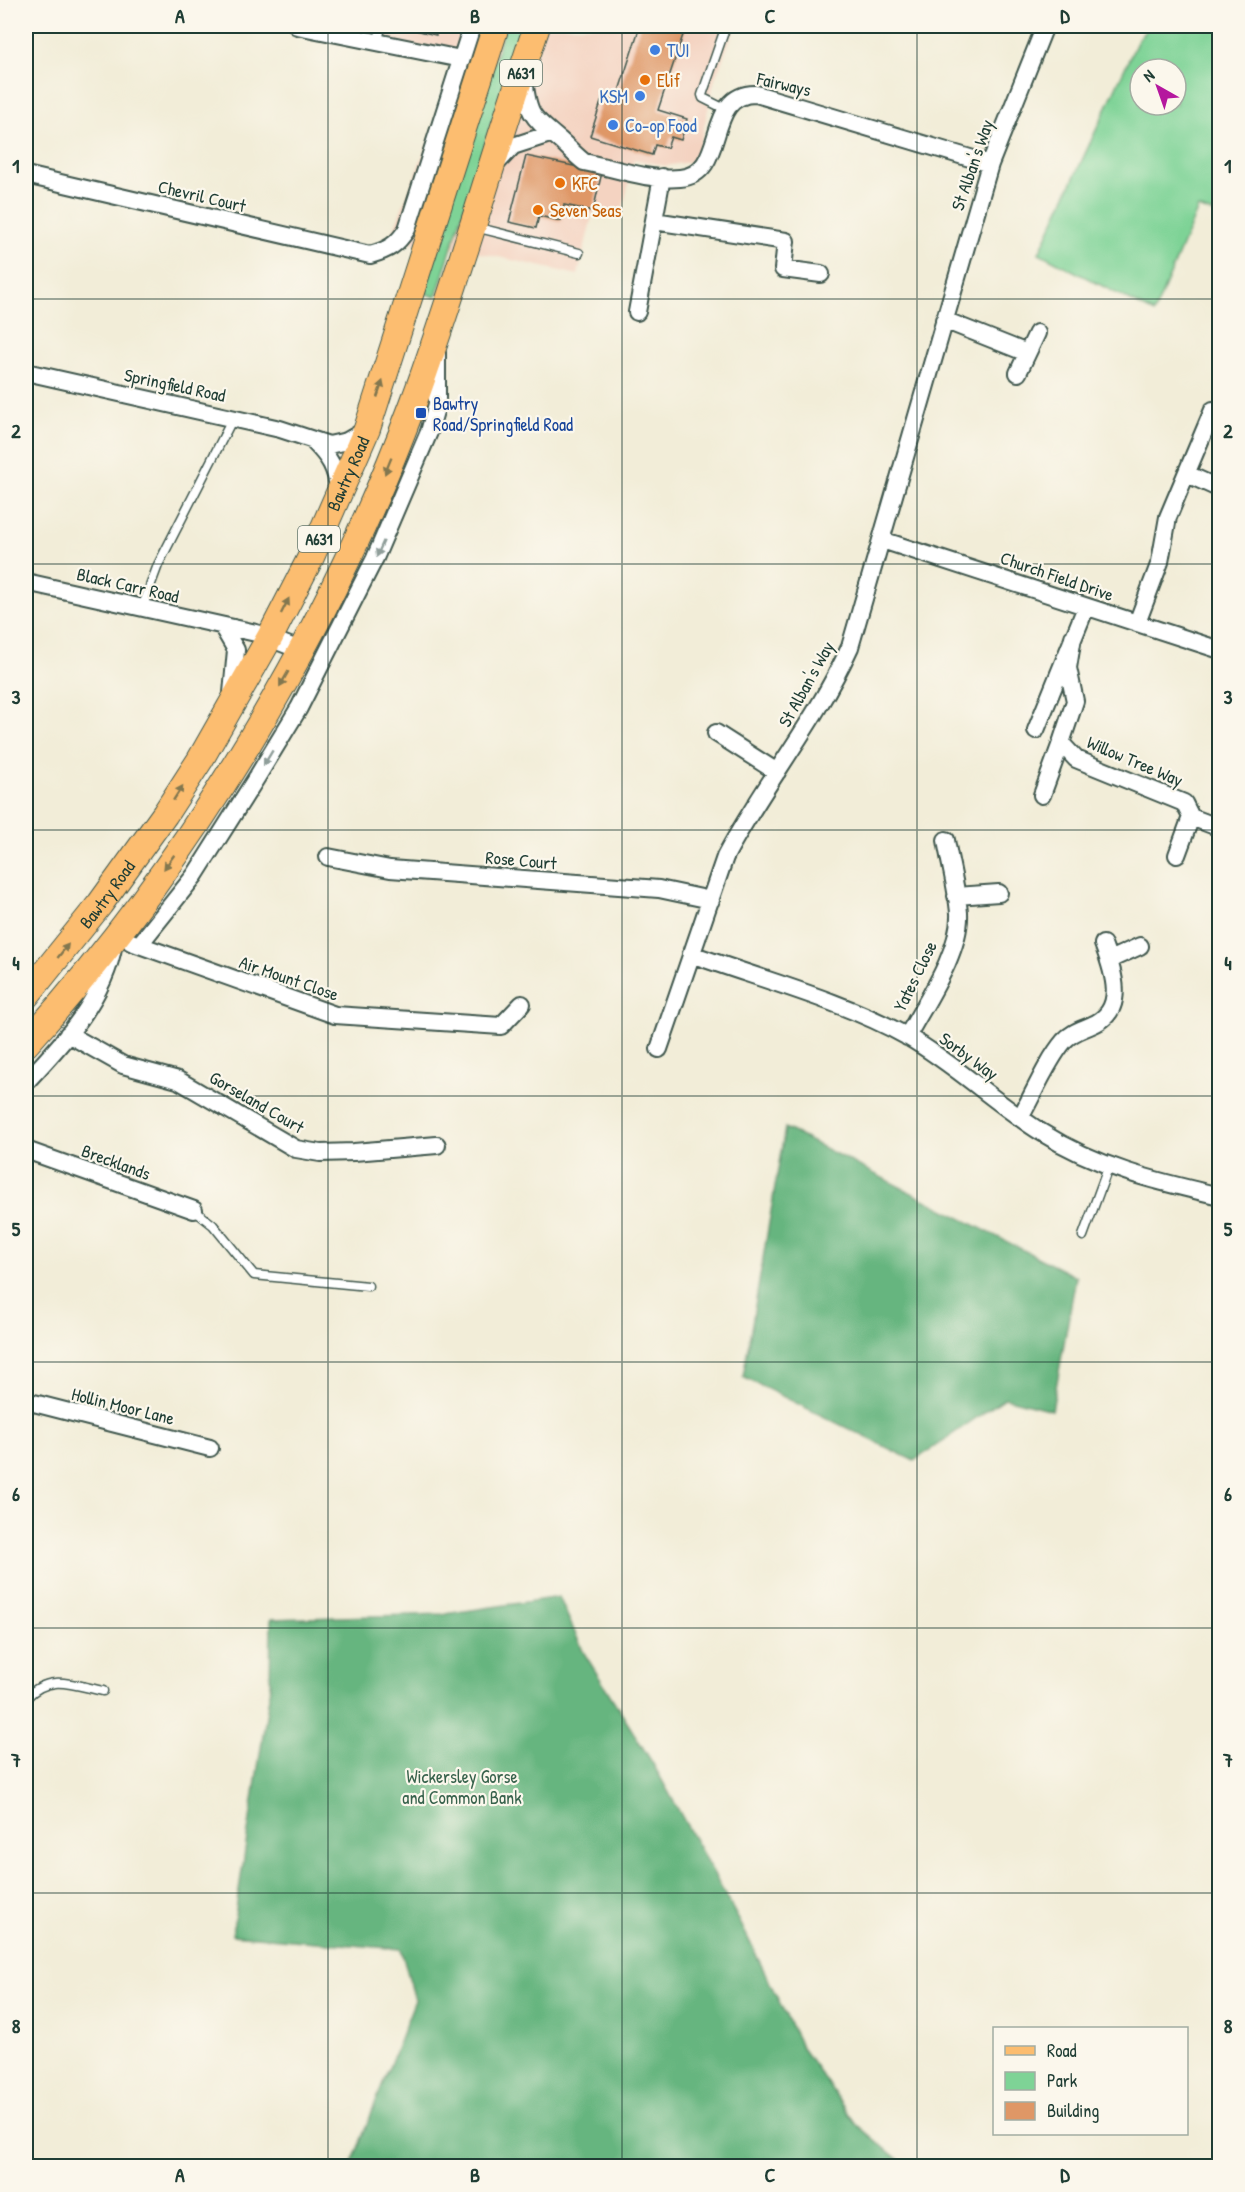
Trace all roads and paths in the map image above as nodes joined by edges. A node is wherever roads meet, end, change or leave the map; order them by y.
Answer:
1 (297, 26) edge
2 (472, 26) edge
3 (496, 26) edge
4 (537, 26) edge
5 (726, 26) edge
6 (1045, 26) edge
7 (380, 34) edge
8 (461, 59) junction
9 (523, 67) junction
10 (725, 109) junction
11 (550, 134) junction
12 (990, 164) junction
13 (488, 173) junction
14 (26, 175) edge
15 (662, 177) junction
16 (654, 221) junction
17 (471, 226) junction
18 (579, 252) dead end
19 (820, 274) dead end
20 (637, 312) dead end
21 (944, 320) junction
22 (436, 333) junction
23 (1037, 333) dead end
24 (1027, 353) junction
25 (26, 372) edge
26 (1018, 373) dead end
27 (1213, 410) dead end
28 (233, 418) junction
29 (367, 429) junction
30 (314, 442) junction
31 (1187, 474) junction
32 (1220, 489) edge
33 (338, 498) junction
34 (882, 540) junction
35 (26, 582) edge
36 (1086, 607) junction
37 (142, 608) junction
38 (1137, 623) junction
39 (222, 626) junction
40 (270, 637) junction
41 (1073, 637) junction
42 (300, 650) junction
43 (1220, 650) edge
44 (235, 696) junction
45 (270, 704) junction
46 (1036, 729) dead end
47 (716, 733) dead end
48 (1061, 743) junction
49 (777, 772) junction
50 (1042, 795) dead end
51 (1191, 817) junction
52 (1220, 828) edge
53 (946, 840) dead end
54 (1177, 855) dead end
55 (328, 857) dead end
56 (999, 892) dead end
57 (956, 896) junction
58 (711, 900) junction
59 (115, 935) junction
60 (1103, 944) dead end
61 (139, 945) junction
62 (1140, 946) dead end
63 (691, 954) junction
64 (1109, 960) junction
65 (26, 996) edge
66 (522, 1004) dead end
67 (68, 1034) junction
68 (907, 1037) junction
69 (26, 1044) edge
70 (659, 1049) dead end
71 (26, 1082) edge
72 (1020, 1118) junction
73 (437, 1145) dead end
74 (26, 1150) edge
75 (1108, 1167) junction
76 (1220, 1196) edge
77 (194, 1210) joint
78 (1083, 1236) dead end
79 (368, 1286) dead end
80 (26, 1401) edge
81 (210, 1448) dead end
82 (103, 1690) dead end
83 (26, 1698) edge

1 - 7 street
2 - 8 street
29 -> 3 main road, Bawtry Road / A631
4 - 9 main road, Bawtry Road / A631
5 - 10 lane
6 - 12 street, St Alban's Way
7 - 8 street
8 - 14 street, Chevril Court
9 - 11 street
9 - 13 main road, Bawtry Road / A631
10 - 12 street, Fairways
10 - 15 street
11 - 13 street
11 - 15 street
12 - 21 street, St Alban's Way
13 - 17 main road, Bawtry Road / A631
15 - 16 street
16 - 19 street
16 - 20 street
17 - 18 lane
17 - 22 main road, Bawtry Road / A631
21 - 24 street
21 - 34 street, St Alban's Way
22 -> 42 main road, Bawtry Road / A631
22 -> 61 street, Bawtry Road
23 - 24 street
24 - 26 street
25 - 28 street, Springfield Road
27 - 31 street
28 - 30 street, Springfield Road
28 - 37 lane
29 - 30 street, Springfield Road
29 - 33 main road, Bawtry Road / A631
30 - 33 street
31 - 32 street
31 - 38 street
40 -> 33 main road, Bawtry Road / A631
34 - 36 street, Church Field Drive
34 - 49 street, St Alban's Way
35 - 37 street, Black Carr Road
36 - 38 street, Church Field Drive
36 - 41 street, Willow Tree Way
37 - 39 street, Black Carr Road
38 - 43 street, Church Field Drive
39 - 40 street, Black Carr Road
39 - 44 street
40 - 42 street, Black Carr Road
40 - 44 main road, Bawtry Road / A631
41 - 46 street, Willow Tree Way
41 - 48 street, Willow Tree Way
42 -> 45 main road, Bawtry Road / A631
44 - 45 main road
65 -> 44 main road, Bawtry Road / A631
45 -> 59 main road, Bawtry Road / A631
47 - 49 street
48 - 50 street, Willow Tree Way
48 - 51 street, Willow Tree Way
49 - 58 street, St Alban's Way
51 - 52 street, Willow Tree Way
51 - 54 street
53 - 57 street, Yates Close
55 - 58 street, Rose Court
56 - 57 street
57 - 68 street, Yates Close
58 - 63 street, St Alban's Way
59 - 61 street, Air Mount Close
59 - 67 street, Bawtry Road
59 - 69 main road, Bawtry Road / A631
60 - 64 street
61 - 66 street, Air Mount Close
62 - 64 street
63 - 68 street, Sorby Way
63 - 70 street, St Alban's Way
64 - 72 street
67 - 71 street, Bawtry Road
67 - 73 street, Gorseland Court
68 - 72 street, Sorby Way
72 - 75 street, Sorby Way
74 - 77 street, Brecklands
75 - 76 street, Sorby Way
75 - 78 lane
77 - 79 lane
80 - 81 street, Hollin Moor Lane
82 - 83 lane

